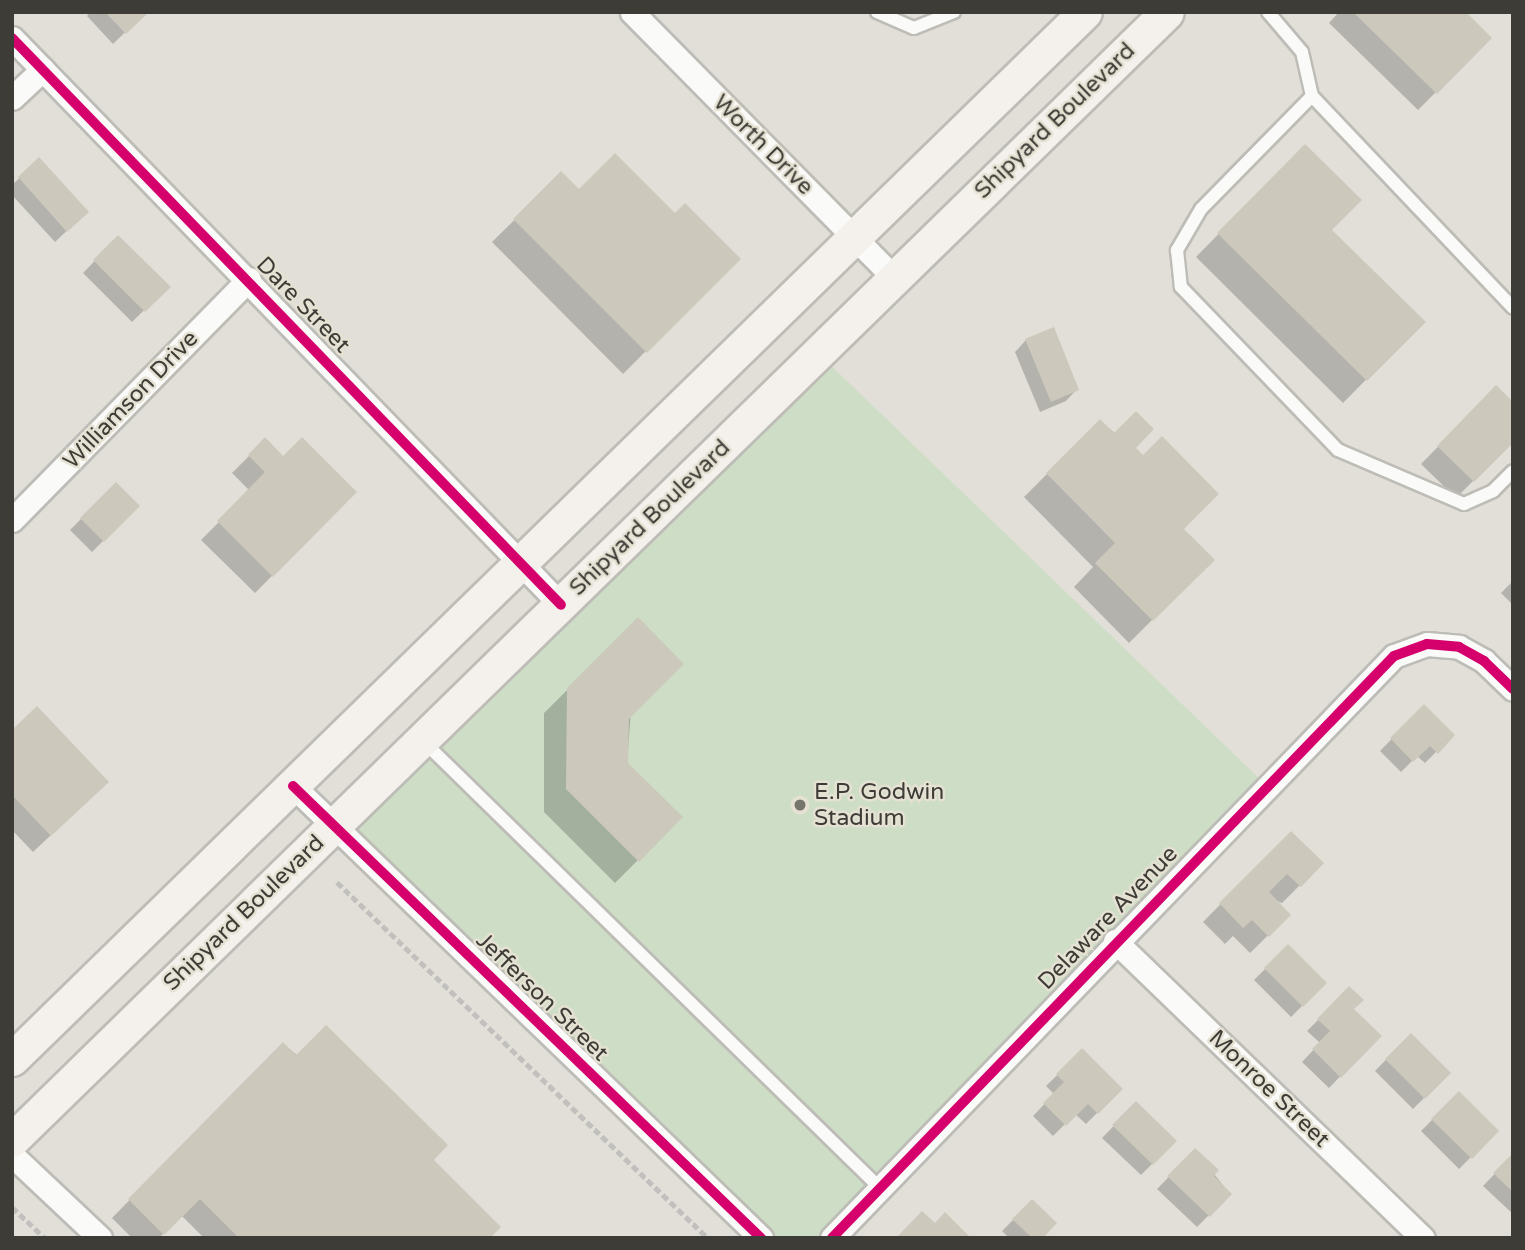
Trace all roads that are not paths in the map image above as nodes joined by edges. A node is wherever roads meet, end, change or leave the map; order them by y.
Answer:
1 (632, 12) edge
2 (877, 12) edge
3 (954, 12) edge
4 (1085, 12) edge
5 (1167, 12) edge
6 (1268, 12) edge
7 (12, 38) edge
8 (43, 69) junction
9 (1312, 96) junction
10 (12, 98) edge
11 (854, 237) junction
12 (894, 278) junction
13 (249, 279) junction
14 (1513, 308) edge
15 (1513, 471) edge
16 (12, 520) edge
17 (520, 563) junction
18 (561, 606) junction
19 (1513, 689) edge
20 (422, 740) junction
21 (293, 786) junction
22 (334, 826) junction
23 (1115, 941) junction
24 (12, 1059) edge
25 (12, 1140) edge
26 (12, 1155) edge
27 (880, 1188) junction
28 (100, 1238) edge
29 (761, 1238) edge
30 (832, 1238) edge
31 (1423, 1238) edge

1 - 11 street, Worth Drive
2 - 3 lane
4 - 11 main road
5 - 12 main road, Shipyard Boulevard
6 - 9 lane
7 - 8 street, Dare Street
8 - 10 street
8 - 13 street, Dare Street
9 - 14 lane
9 - 15 lane
11 - 12 street, Worth Drive
11 - 17 main road
12 - 18 main road, Shipyard Boulevard
13 - 16 street, Williamson Drive
13 - 17 street, Dare Street
17 - 18 street, Dare Street
17 - 21 main road
18 - 20 main road, Shipyard Boulevard
19 - 23 street, Delaware Avenue
20 - 22 main road, Shipyard Boulevard
20 - 27 lane
21 - 22 street, Jefferson Street
21 - 24 main road
22 - 25 main road, Shipyard Boulevard
22 - 29 street, Jefferson Street
23 - 27 street, Delaware Avenue
23 - 31 street, Monroe Street
26 - 28 street
27 - 30 street, Delaware Avenue

